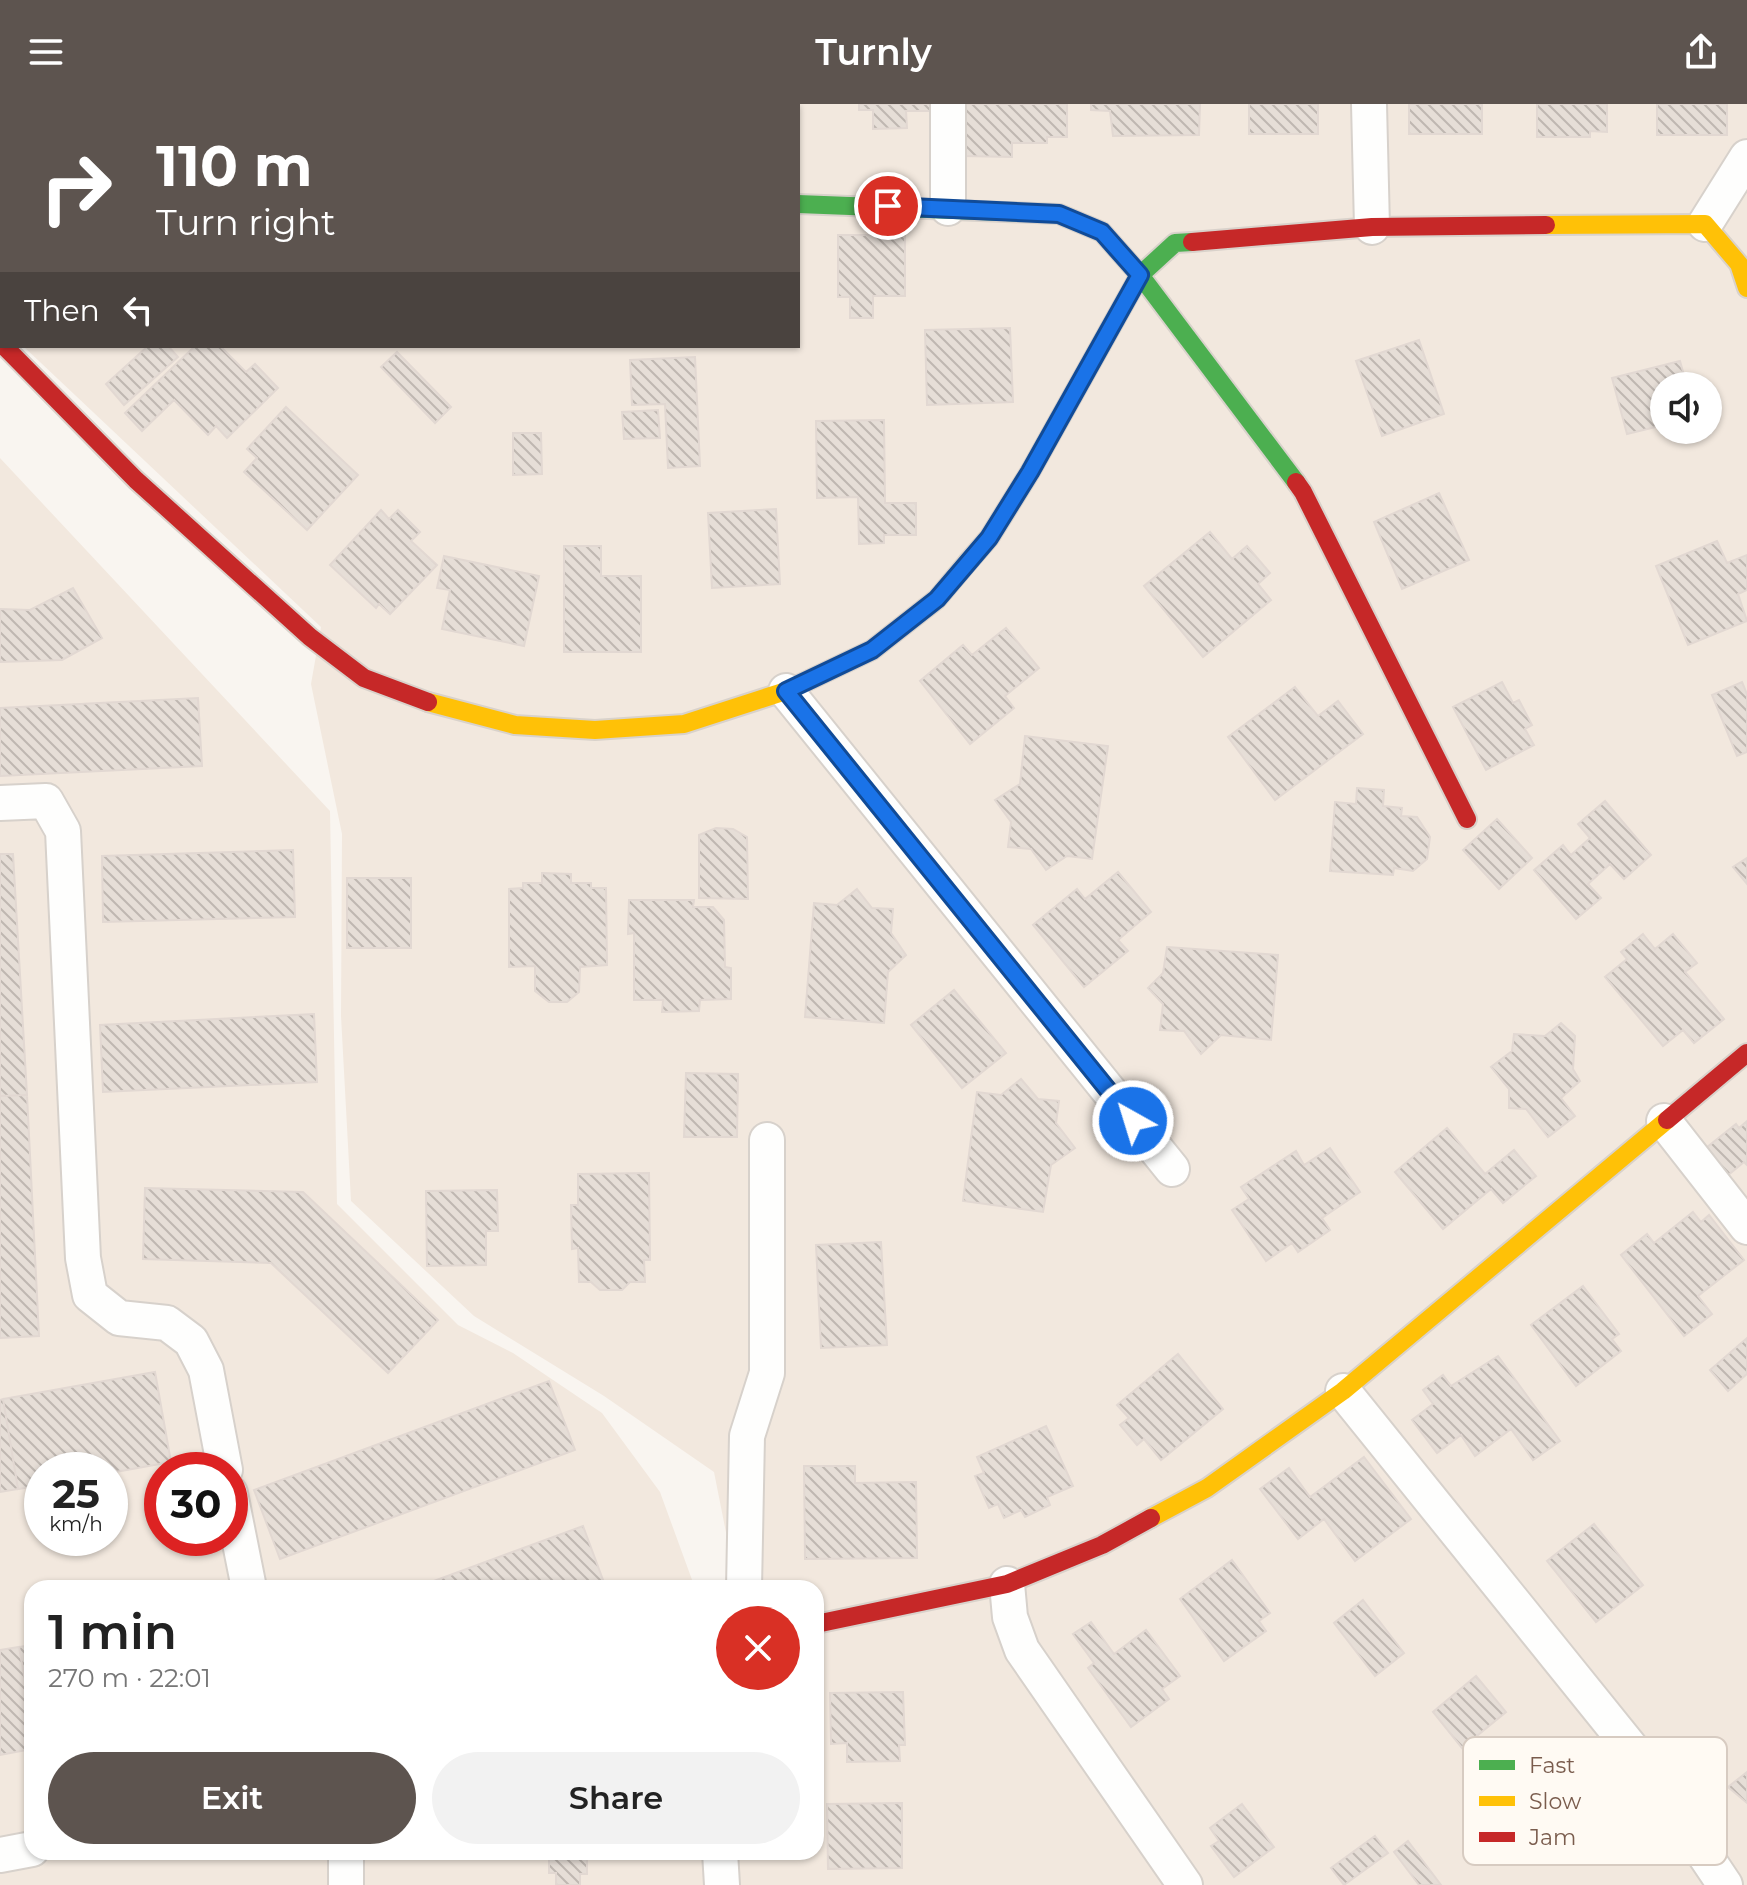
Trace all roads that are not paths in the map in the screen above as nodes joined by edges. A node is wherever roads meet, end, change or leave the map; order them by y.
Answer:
1 (948, 104) edge
2 (1369, 104) edge
3 (1747, 157) edge
4 (800, 204) edge
5 (948, 208) junction
6 (1705, 224) junction
7 (1372, 227) junction
8 (1140, 275) junction
9 (1747, 288) edge
10 (6, 348) edge
11 (786, 691) junction
12 (0, 803) edge
13 (1467, 819) dead end
14 (1747, 1053) edge
15 (1664, 1121) junction
16 (767, 1140) dead end
17 (1172, 1169) dead end
18 (1747, 1227) edge
19 (1343, 1391) junction
20 (222, 1452) edge
21 (243, 1556) edge
22 (247, 1580) edge
23 (744, 1580) edge
24 (1007, 1584) junction
25 (824, 1622) edge
26 (1622, 1737) edge
27 (24, 1850) edge
28 (0, 1855) edge
29 (346, 1860) edge
30 (720, 1860) edge
31 (1712, 1865) edge
32 (346, 1885) edge
33 (722, 1885) edge
34 (1185, 1885) edge
35 (1725, 1885) edge

1 - 5 street
2 - 7 street
3 - 6 street
4 - 5 street
5 - 8 street
6 - 7 street
6 - 9 street
7 - 8 street
8 - 11 street
8 - 13 street
10 - 11 street
11 - 17 street
12 - 20 street
14 - 15 street
15 - 18 street
15 - 19 street
16 - 23 street
19 - 24 street
19 - 26 street
21 - 22 street
24 - 25 street
24 - 34 street
27 - 28 street
29 - 32 street
30 - 33 street
31 - 35 street

